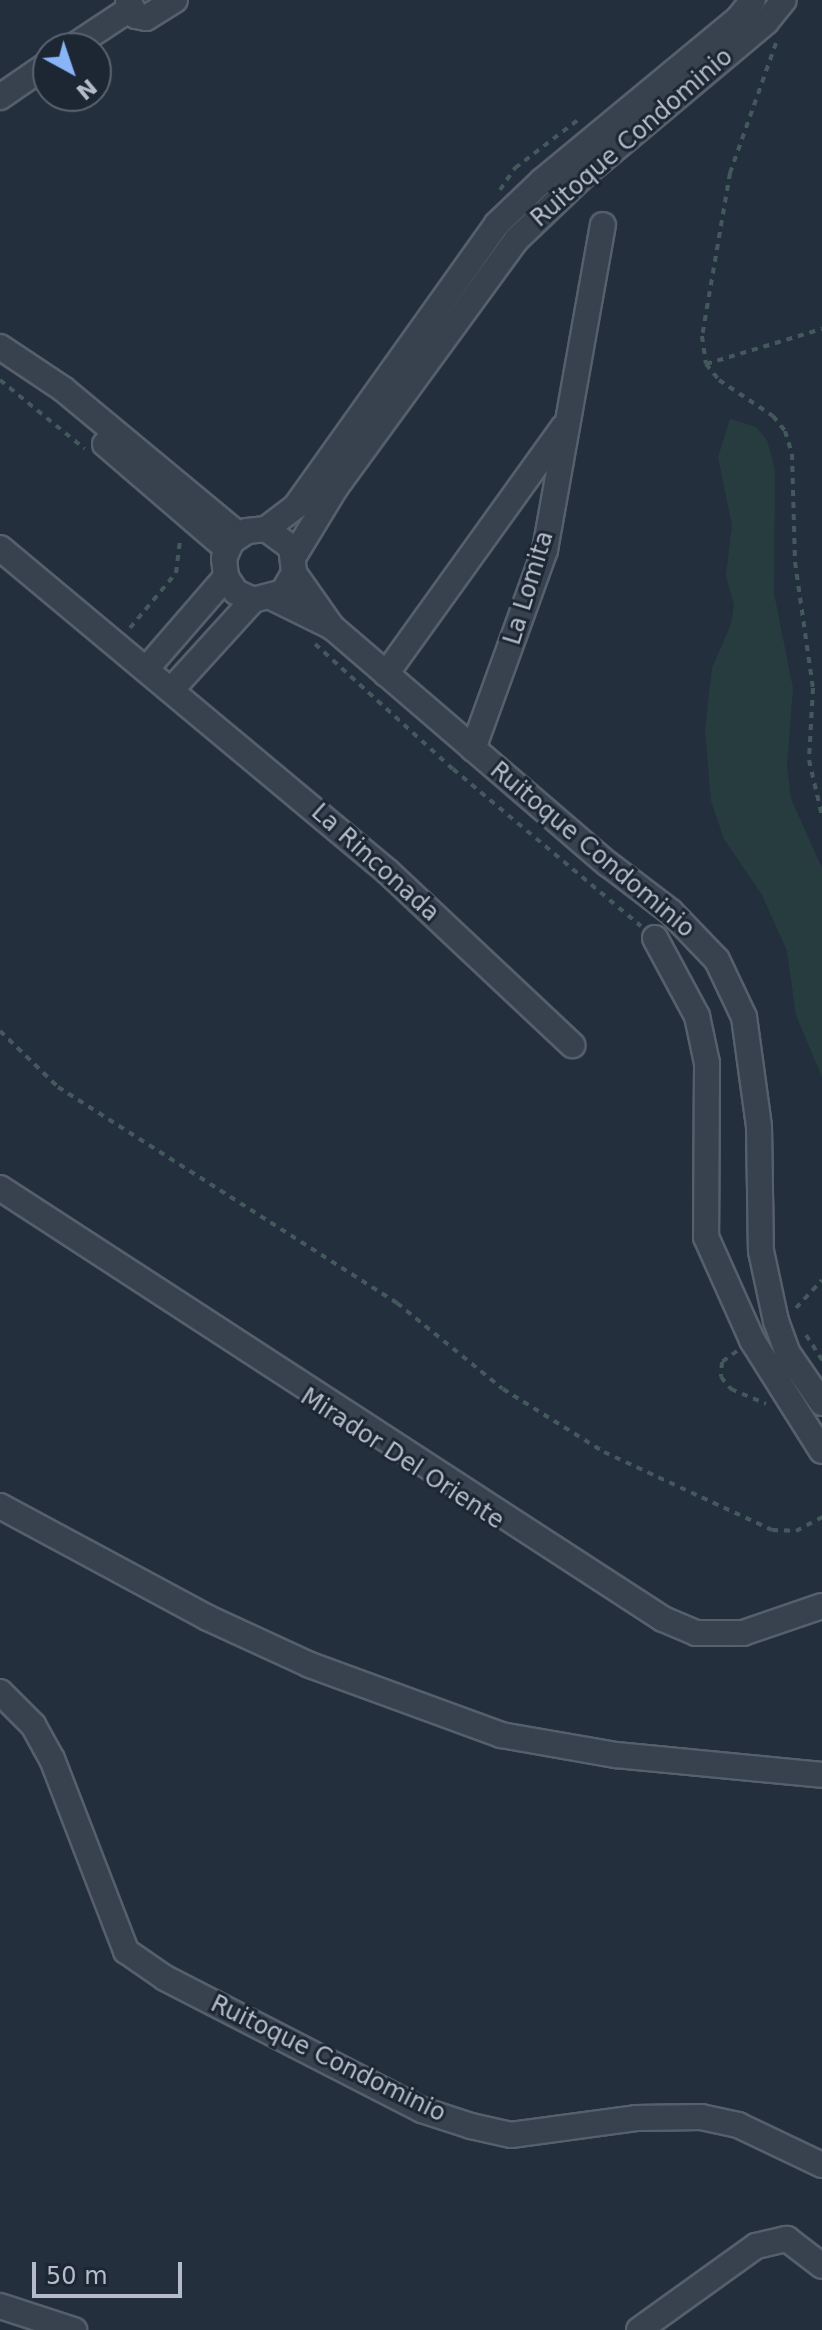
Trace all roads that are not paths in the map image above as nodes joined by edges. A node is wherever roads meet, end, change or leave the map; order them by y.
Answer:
1 (175, 0) edge
2 (753, 0) edge
3 (784, 0) edge
4 (129, 4) edge
5 (92, 32) edge
6 (32, 75) edge
7 (0, 97) edge
8 (603, 225) dead end
9 (0, 347) edge
10 (0, 361) edge
11 (567, 423) junction
12 (266, 529) junction
13 (233, 542) junction
14 (0, 548) edge
15 (294, 565) junction
16 (226, 577) junction
17 (263, 599) junction
18 (332, 627) junction
19 (148, 667) junction
20 (386, 674) junction
21 (173, 688) junction
22 (473, 749) junction
23 (655, 938) road end
24 (572, 1045) dead end
25 (0, 1188) edge
26 (0, 1204) edge
27 (822, 1403) edge
28 (822, 1451) edge
29 (0, 1506) edge
30 (822, 1606) edge
31 (822, 1619) edge
32 (0, 1692) edge
33 (822, 1775) edge
34 (822, 2165) edge
35 (822, 2266) edge
36 (0, 2306) edge
37 (74, 2330) edge
38 (639, 2330) edge

1 - 4 street
2 - 12 street, Ruitoque Condominio
3 - 15 street, Ruitoque Condominio
4 - 5 street
6 - 7 street
8 - 11 street, La Lomita
9 - 13 street
10 - 13 street
11 - 20 street, La Lomita
11 - 22 street, La Lomita
12 - 13 street, Ruitoque Condominio
12 - 15 street, Ruitoque Condominio
13 - 16 street
14 - 19 street, La Rinconada
15 - 17 street, Ruitoque Condominio
15 - 18 street, Ruitoque Condominio
16 - 17 street, Ruitoque Condominio
16 - 19 street
17 - 18 street, Ruitoque Condominio
17 - 21 street
18 - 20 street, Ruitoque Condominio
19 - 21 street, La Rinconada
20 - 22 street, Ruitoque Condominio
21 - 24 street, La Rinconada
22 - 27 street, Ruitoque Condominio
23 - 28 street
25 - 30 street
26 - 31 street, Mirador Del Oriente
29 - 33 street
32 - 34 street, Ruitoque Condominio
35 - 38 street
36 - 37 street

